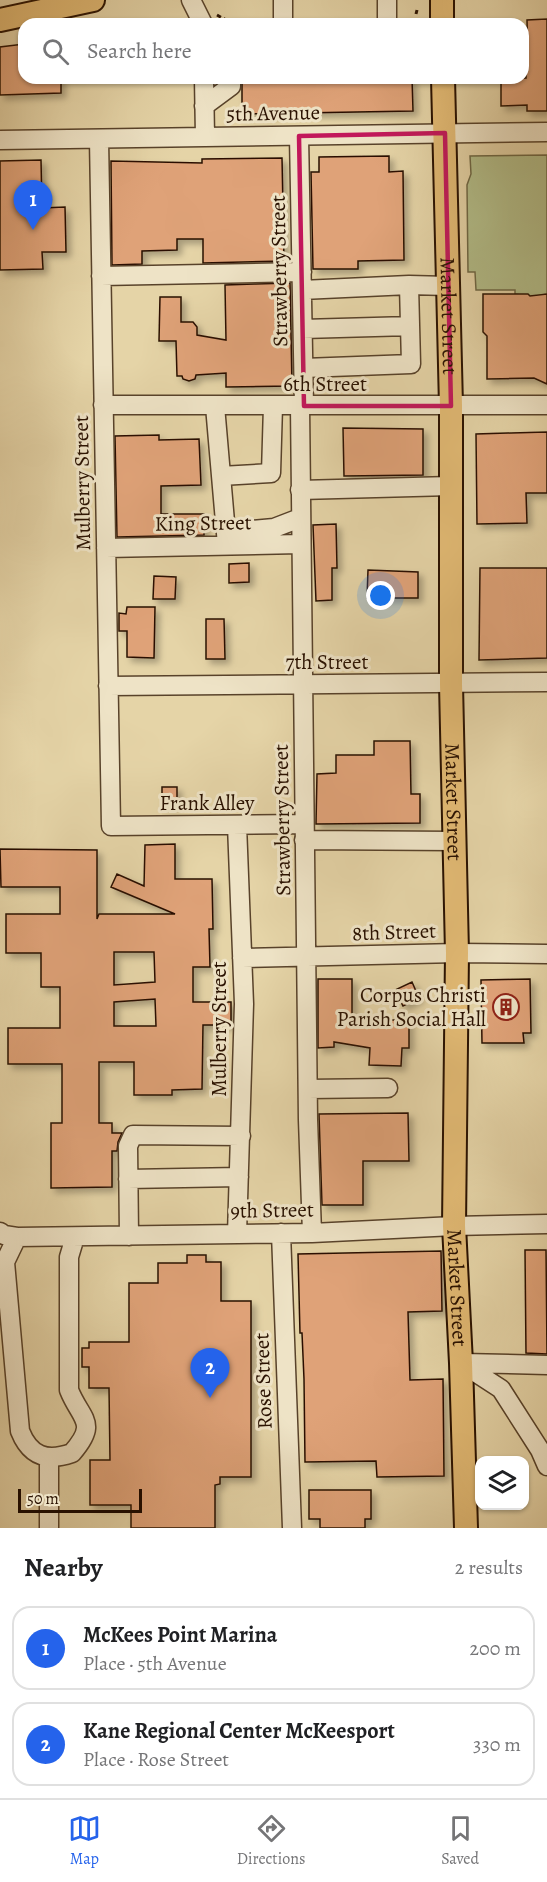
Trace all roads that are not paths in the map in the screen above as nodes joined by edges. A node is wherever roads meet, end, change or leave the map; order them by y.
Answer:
1 (93, 0) edge
2 (191, 0) edge
3 (283, 0) edge
4 (387, 0) edge
5 (442, 0) edge
6 (208, 18) edge
7 (283, 18) edge
8 (387, 18) edge
9 (442, 18) edge
10 (0, 20) edge
11 (204, 84) edge
12 (231, 84) edge
13 (443, 84) edge
14 (204, 106) junction
15 (547, 132) edge
16 (445, 133) junction
17 (299, 136) junction
18 (205, 137) junction
19 (99, 139) junction
20 (0, 140) edge
21 (302, 272) junction
22 (101, 276) junction
23 (409, 285) junction
24 (448, 286) junction
25 (302, 290) junction
26 (410, 326) junction
27 (303, 329) junction
28 (304, 368) junction
29 (103, 405) junction
30 (547, 405) edge
31 (215, 406) junction
32 (273, 406) junction
33 (302, 406) junction
34 (451, 406) junction
35 (221, 476) junction
36 (451, 486) junction
37 (300, 490) junction
38 (300, 518) junction
39 (226, 539) junction
40 (300, 544) junction
41 (106, 548) junction
42 (547, 682) edge
43 (451, 684) junction
44 (302, 685) junction
45 (108, 686) junction
46 (237, 825) junction
47 (111, 826) joint
48 (304, 832) junction
49 (454, 841) junction
50 (457, 953) junction
51 (547, 954) edge
52 (306, 957) junction
53 (242, 958) junction
54 (308, 1089) junction
55 (388, 1089) dead end
56 (241, 1136) junction
57 (239, 1177) junction
58 (128, 1179) junction
59 (547, 1224) edge
60 (454, 1226) junction
61 (281, 1233) junction
62 (312, 1233) junction
63 (237, 1234) junction
64 (8, 1235) edge
65 (129, 1236) junction
66 (75, 1237) junction
67 (461, 1363) junction
68 (547, 1365) edge
69 (545, 1456) edge
70 (49, 1457) junction
71 (49, 1528) edge
72 (292, 1528) edge
73 (466, 1528) edge

1 - 10 main road
2 - 6 street
3 - 7 street
4 - 8 street
5 - 9 main road
11 - 14 street
12 - 14 street
13 - 16 main road, Market Street
14 - 18 street
15 - 16 street, 5th Avenue
16 - 17 street, 5th Avenue
16 - 24 main road, Market Street
17 - 18 street, 5th Avenue
17 - 21 street, Strawberry Street
18 - 19 street, 5th Avenue
19 - 20 street, 5th Avenue
19 - 22 street, Mulberry Street
21 - 22 street
21 - 25 street, Strawberry Street
22 - 29 street, Mulberry Street
23 - 24 street
23 - 25 street
23 - 26 street
24 - 34 main road, Market Street
25 - 27 street, Strawberry Street
26 - 27 street
26 - 28 street
27 - 28 street, Strawberry Street
28 - 33 street, Strawberry Street
29 - 31 street, 6th Street
29 - 41 street, Mulberry Street
30 - 34 street, 6th Street
31 - 32 street, 6th Street
31 - 35 street
32 - 33 street, 6th Street
32 - 35 street
33 - 34 street, 6th Street
33 - 37 street, Strawberry Street
34 - 36 main road, Market Street
35 - 39 street
36 - 37 street
36 - 43 main road, Market Street
37 - 38 street, Strawberry Street
38 - 39 street
38 - 40 street, Strawberry Street
39 - 40 street, King Street
39 - 41 street, King Street
40 - 44 street, Strawberry Street
41 - 45 street, Mulberry Street
42 - 43 street, 7th Street
43 - 44 street, 7th Street
43 - 49 main road, Market Street
44 - 45 street, 7th Street
44 - 48 street, Strawberry Street
45 - 47 street, Mulberry Street
46 - 47 street, Frank Alley
46 - 48 street, Frank Alley
46 - 53 street, Mulberry Street
48 - 49 street, Frank Alley
48 - 52 street, Strawberry Street
49 - 50 main road, Market Street
50 - 51 street, 8th Street
50 - 52 street, 8th Street
50 - 60 main road, Market Street
52 - 53 street, 8th Street
52 - 54 street, Strawberry Street
53 - 56 street, Mulberry Street
54 - 55 street
54 - 62 street, Strawberry Street
56 - 57 street, Mulberry Street
56 - 58 street
57 - 58 street
57 - 63 street, Mulberry Street
58 - 65 street
59 - 60 street, 9th Street
60 - 62 street, 9th Street
60 - 67 main road, Market Street
61 - 62 street, 9th Street
61 - 63 street, 9th Street
61 - 72 street, Rose Street
63 - 65 street, 9th Street
64 - 66 street, 9th Street
64 - 70 street
65 - 66 street, 9th Street
66 - 70 street
67 - 68 street
67 - 69 street
67 - 73 main road, Market Street
70 - 71 street

